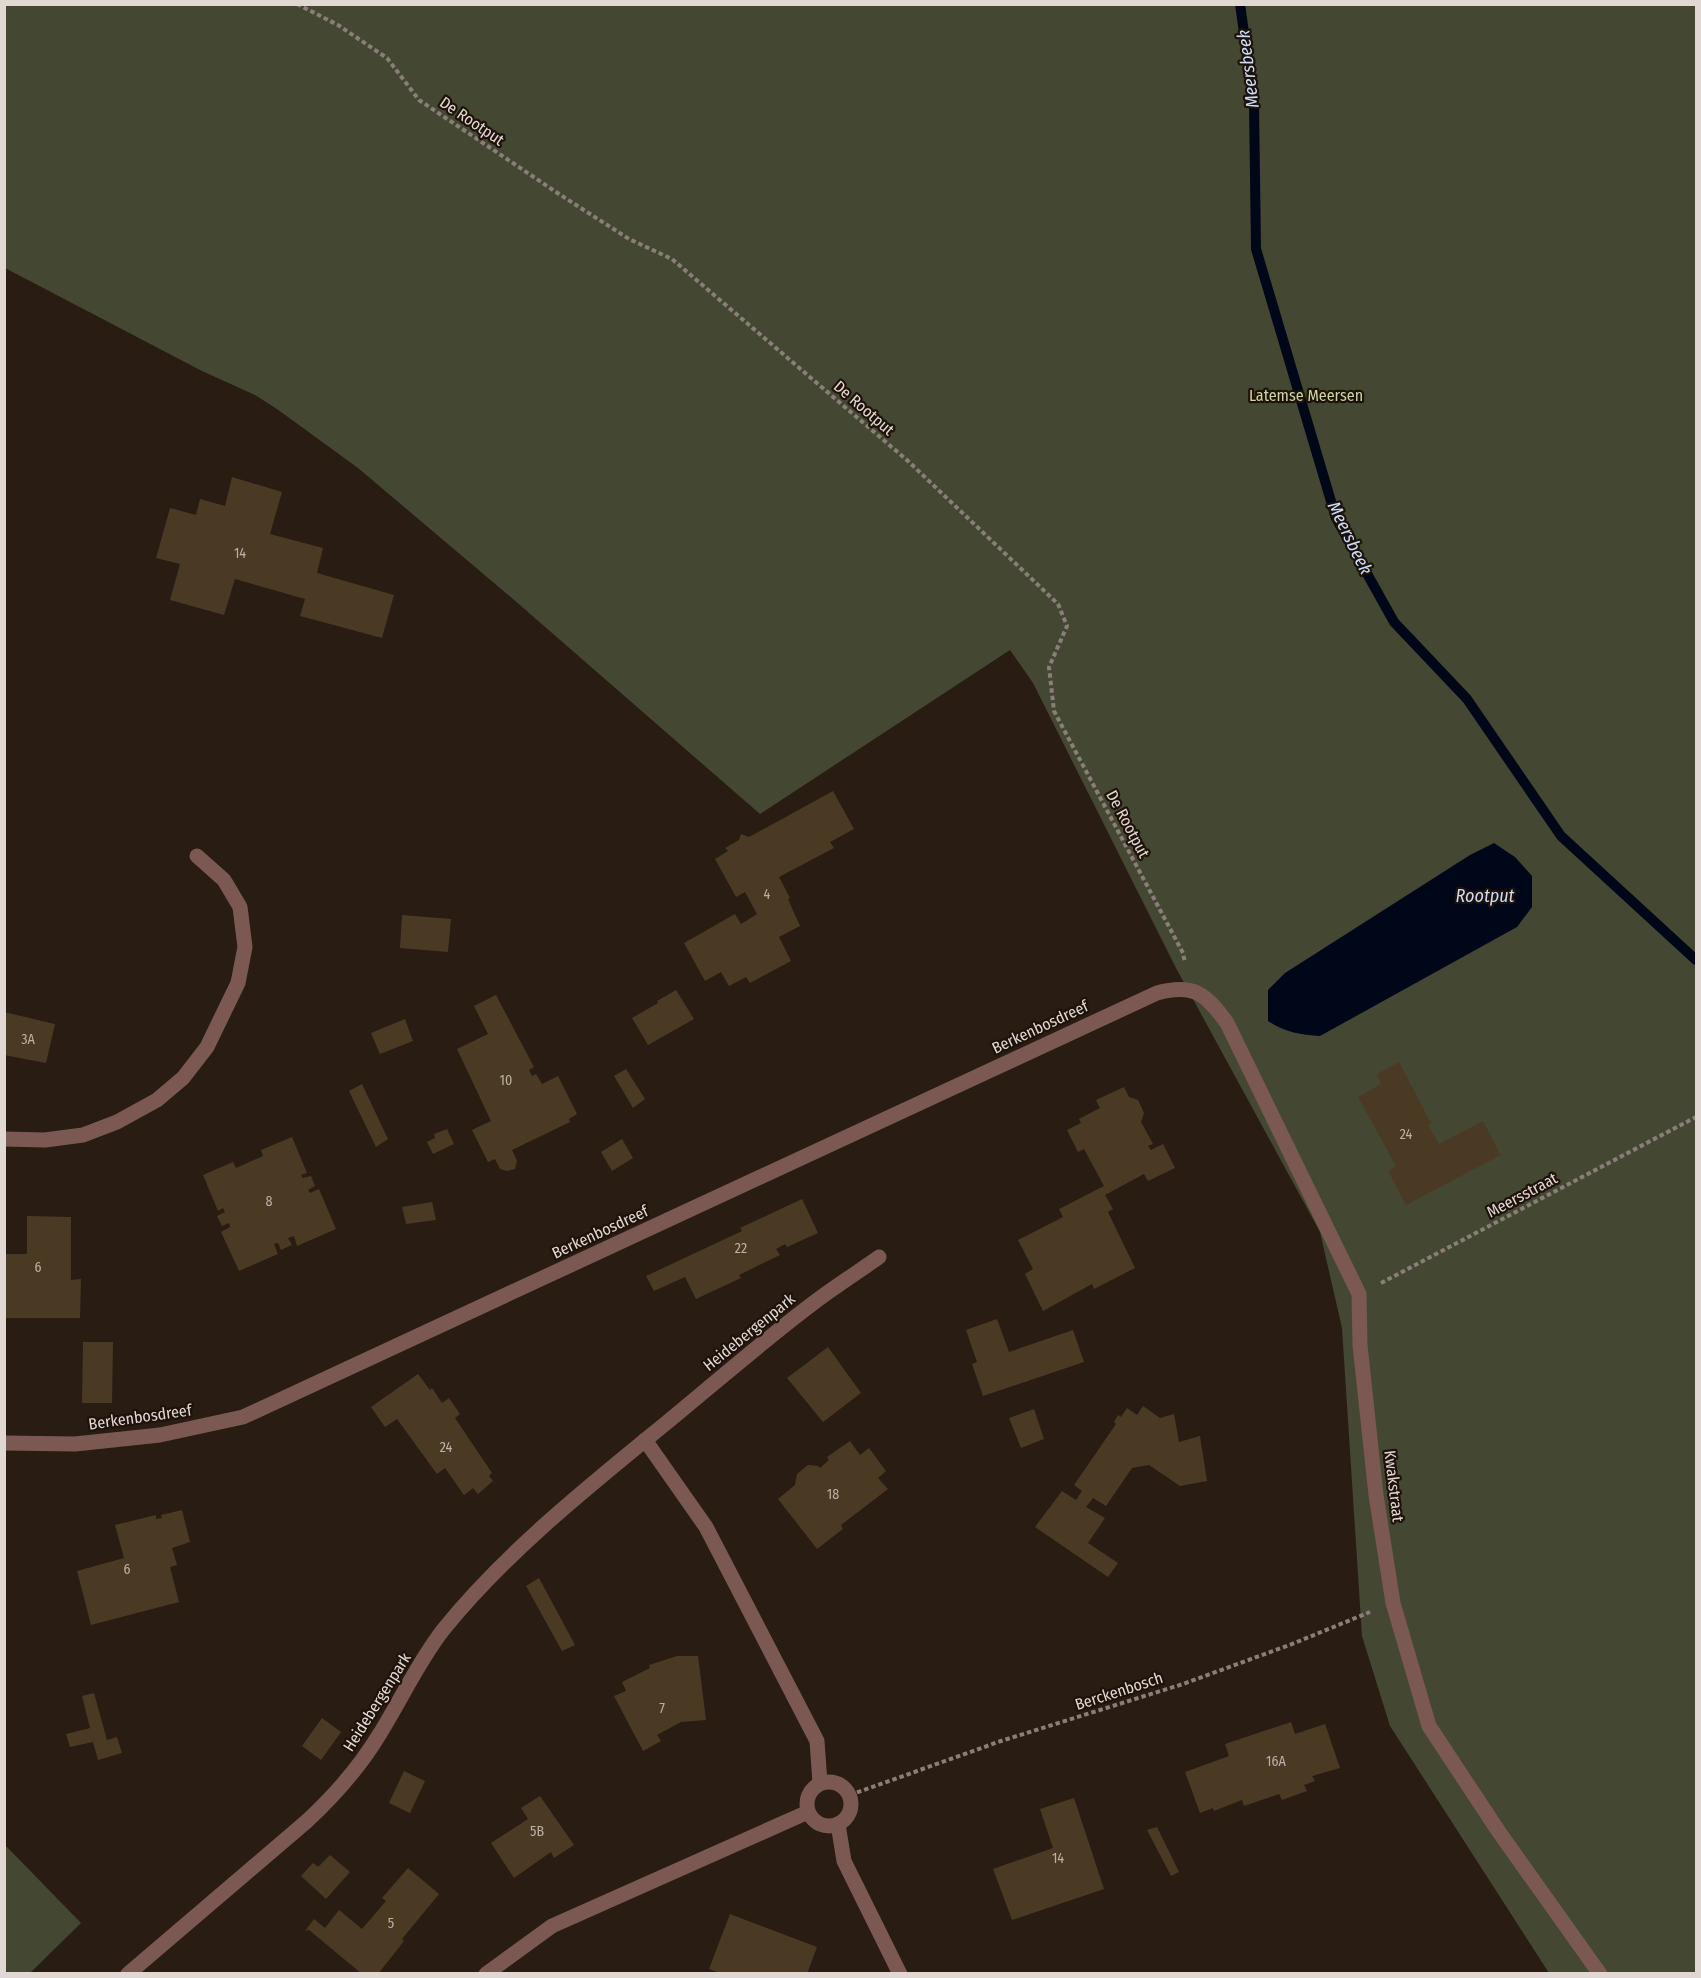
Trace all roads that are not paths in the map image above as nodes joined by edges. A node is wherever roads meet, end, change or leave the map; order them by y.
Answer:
1 (197, 856) dead end
2 (1193, 990) joint
3 (4, 1139) edge
4 (879, 1257) dead end
5 (645, 1440) junction
6 (4, 1443) edge
7 (820, 1783) junction
8 (808, 1812) junction
9 (838, 1824) junction
10 (128, 1974) edge
11 (486, 1974) edge
12 (900, 1974) edge
13 (1600, 1974) edge

1 - 3 street
2 - 6 street, Berkenbosdreef
2 - 13 street, Kwakstraat
4 - 5 street, Heidebergenpark
5 - 7 street
5 - 10 street, Heidebergenpark
7 - 8 street
7 - 9 street
8 - 9 street
8 - 11 street
9 - 12 street

